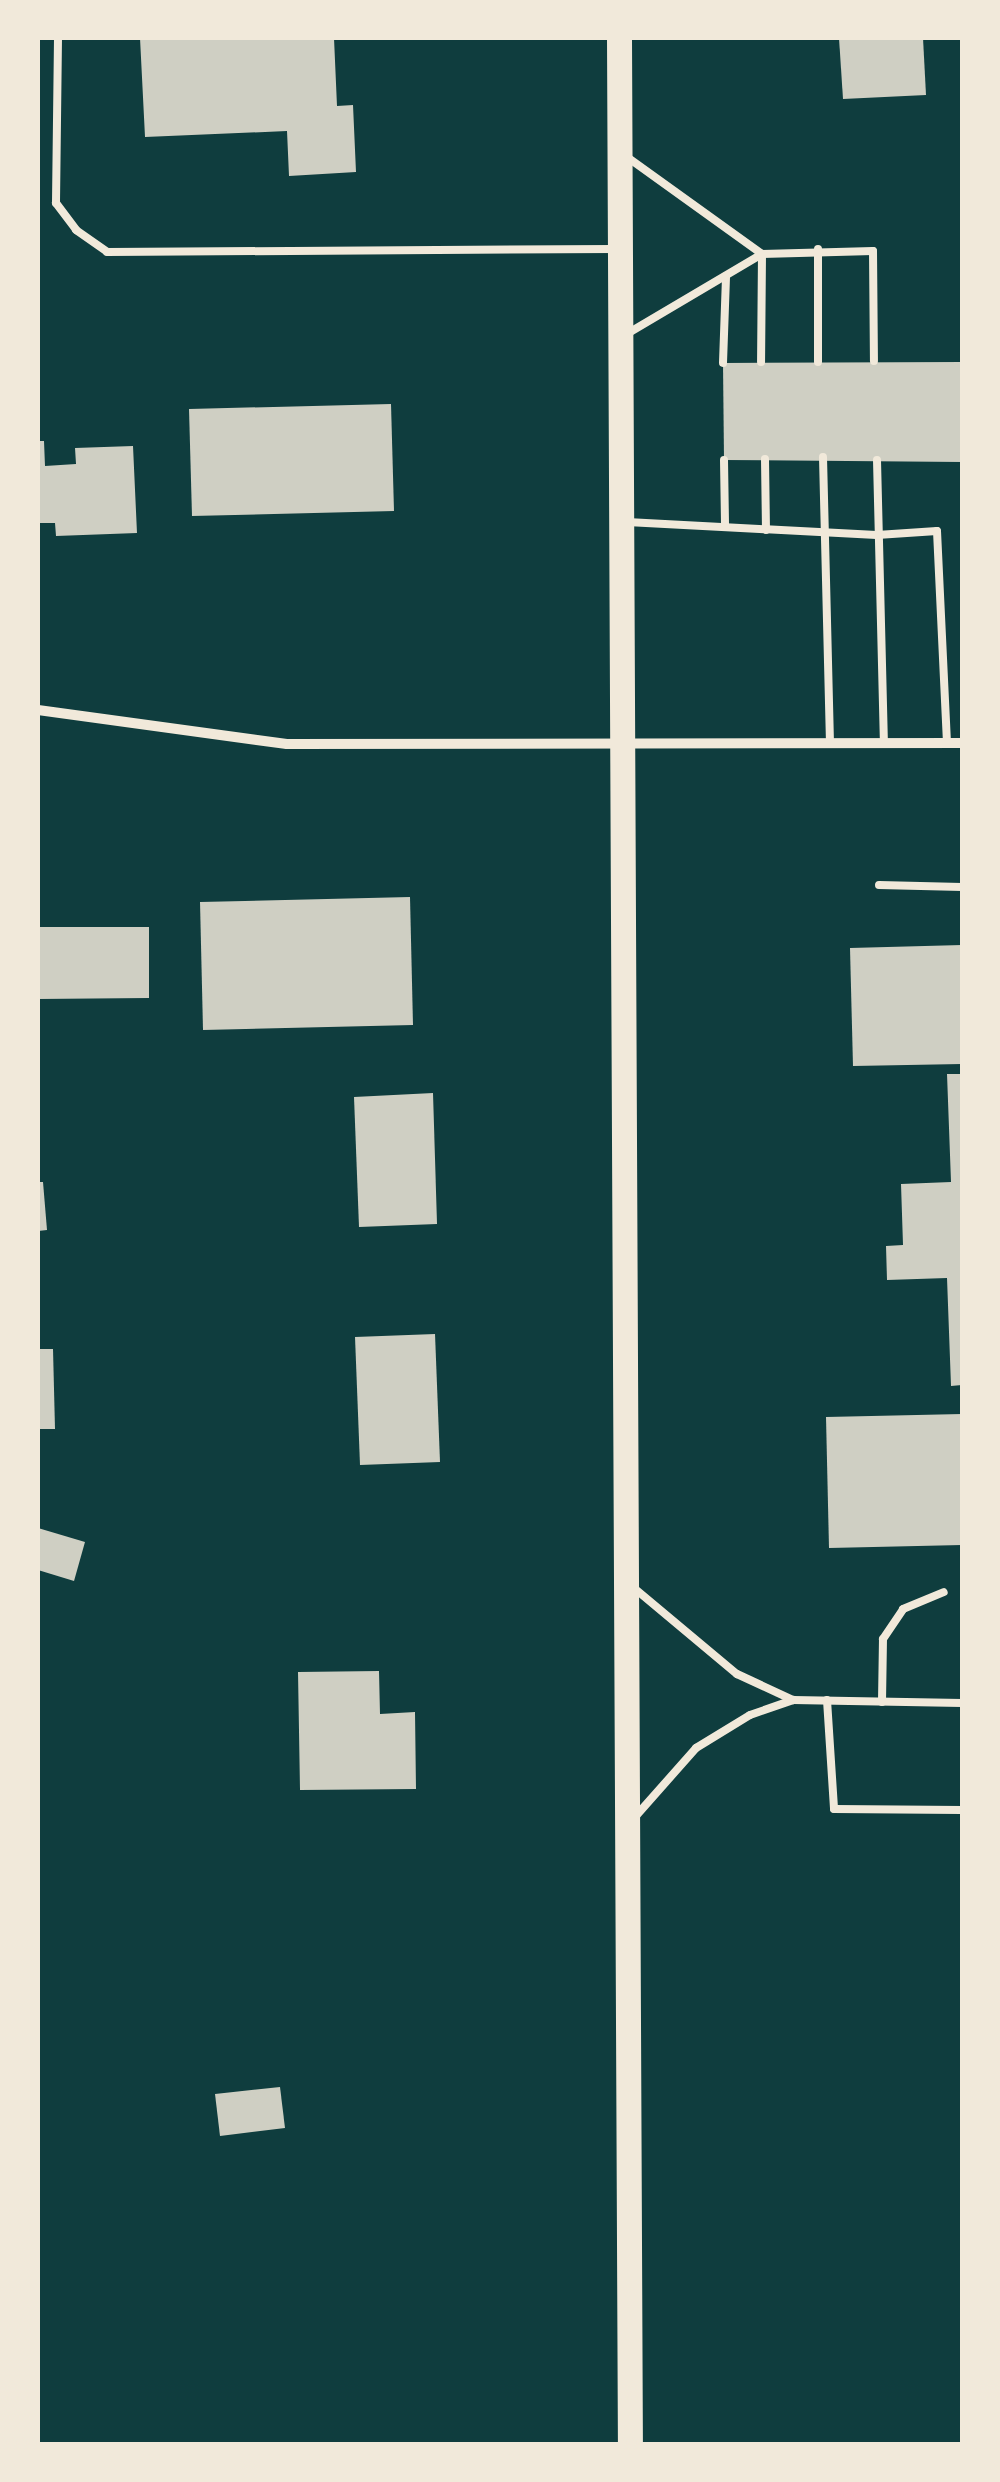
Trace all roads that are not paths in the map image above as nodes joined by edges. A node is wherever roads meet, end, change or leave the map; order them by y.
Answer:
1 (58, 38) edge
2 (619, 38) edge
3 (619, 152) junction
4 (620, 248) junction
5 (818, 249) junction
6 (762, 254) junction
7 (726, 276) junction
8 (621, 337) junction
9 (874, 361) dead end
10 (761, 362) dead end
11 (818, 362) dead end
12 (723, 364) dead end
13 (823, 456) dead end
14 (765, 459) dead end
15 (724, 460) dead end
16 (876, 460) dead end
17 (623, 522) junction
18 (725, 527) junction
19 (766, 530) junction
20 (828, 532) junction
21 (877, 535) junction
22 (38, 710) edge
23 (830, 743) junction
24 (947, 743) junction
25 (962, 743) edge
26 (625, 744) junction
27 (884, 744) junction
28 (879, 886) dead end
29 (962, 886) edge
30 (628, 1582) junction
31 (944, 1592) dead end
32 (793, 1700) junction
33 (827, 1700) junction
34 (882, 1702) junction
35 (962, 1703) edge
36 (962, 1810) edge
37 (628, 1824) junction
38 (630, 2444) edge

1 - 4 lane
2 - 3 main road
3 - 4 main road
3 - 6 lane
4 - 8 main road
5 - 6 lane
5 - 9 lane
5 - 11 lane
6 - 7 lane
6 - 10 lane
7 - 8 lane
7 - 12 lane
8 - 17 main road
13 - 20 lane
14 - 19 lane
15 - 18 lane
16 - 21 lane
17 - 18 lane
17 - 26 main road
18 - 19 lane
19 - 20 lane
20 - 21 lane
20 - 23 lane
21 - 24 lane
21 - 27 lane
22 - 26 street
23 - 26 street
23 - 27 street
24 - 25 street
24 - 27 street
26 - 30 main road
28 - 29 lane
30 - 32 lane
30 - 37 main road
31 - 34 lane
32 - 33 lane
32 - 37 lane
33 - 34 lane
33 - 36 lane
34 - 35 lane
37 - 38 main road

